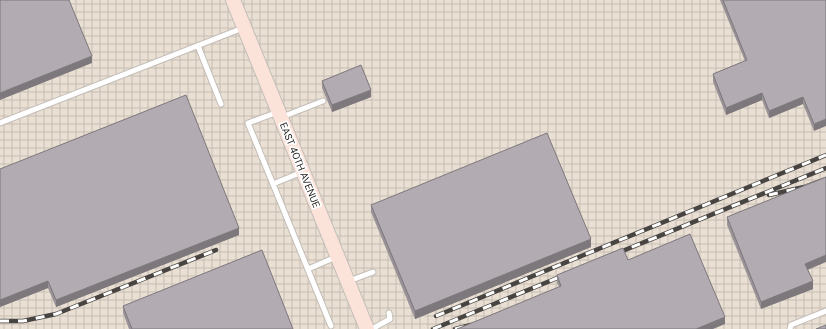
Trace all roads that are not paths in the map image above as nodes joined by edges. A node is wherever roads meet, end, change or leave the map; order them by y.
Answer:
1 (233, 0) edge
2 (244, 27) junction
3 (198, 46) junction
4 (323, 101) dead end
5 (221, 104) dead end
6 (280, 114) junction
7 (0, 123) edge
8 (303, 172) junction
9 (273, 184) junction
10 (337, 257) junction
11 (308, 270) junction
12 (372, 272) dead end
13 (348, 282) junction
14 (826, 311) edge
15 (389, 314) dead end
16 (331, 326) dead end
17 (367, 329) edge
18 (372, 329) edge
19 (790, 329) edge

1 - 2 street, EAST 40TH AVENUE
2 - 3 lane
2 - 6 street, EAST 40TH AVENUE
3 - 5 lane
3 - 7 lane
4 - 6 lane
6 - 8 street, EAST 40TH AVENUE
6 - 9 lane
8 - 9 lane
8 - 10 street, EAST 40TH AVENUE
9 - 11 lane
10 - 11 lane
10 - 13 street, EAST 40TH AVENUE
11 - 16 lane
12 - 13 lane
13 - 17 street, EAST 40TH AVENUE
14 - 19 lane
15 - 18 lane

